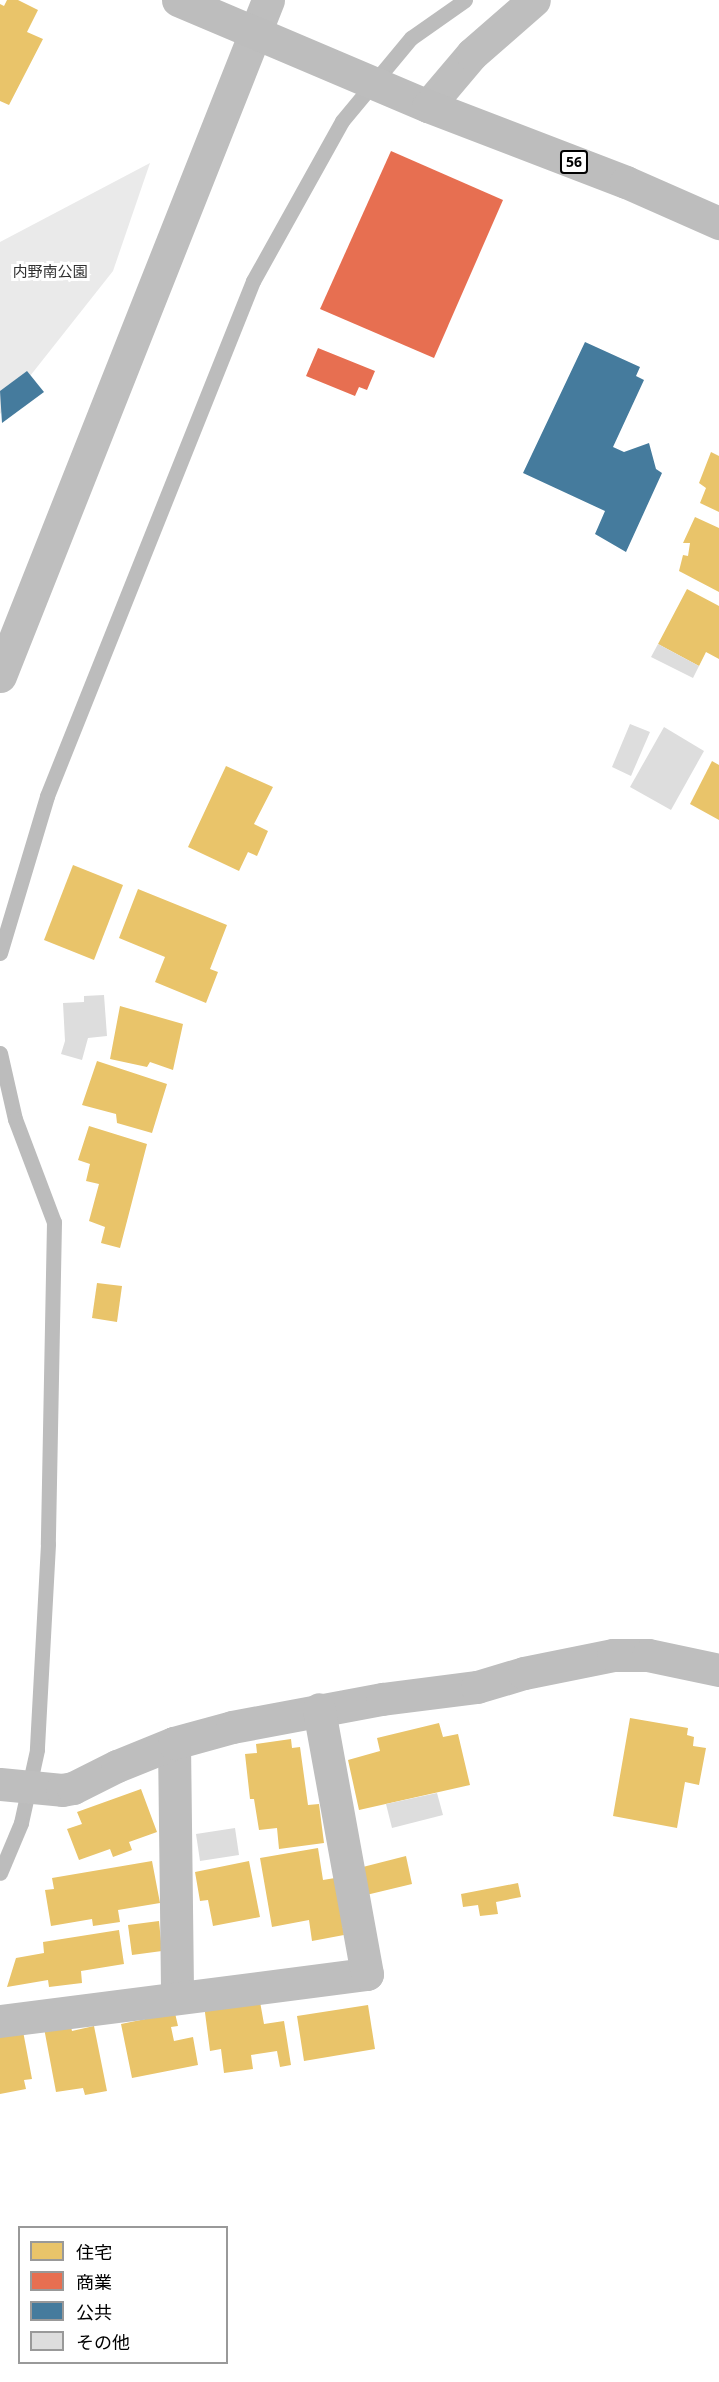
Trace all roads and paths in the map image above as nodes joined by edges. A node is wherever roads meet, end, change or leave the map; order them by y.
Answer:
1 (178, 0) edge
2 (268, 0) edge
3 (534, 0) edge
4 (255, 34) junction
5 (428, 106) junction
6 (719, 223) edge
7 (0, 676) edge
8 (719, 1670) edge
9 (319, 1709) junction
10 (174, 1743) junction
11 (0, 1784) edge
12 (177, 1996) junction
13 (0, 2021) edge

1 - 4 main road, 56
2 - 4 street
3 - 5 street
4 - 5 main road, 56
4 - 7 street
5 - 6 main road, 56
8 - 9 street
9 - 10 street
9 - 12 street
10 - 11 street
10 - 12 street
12 - 13 street

